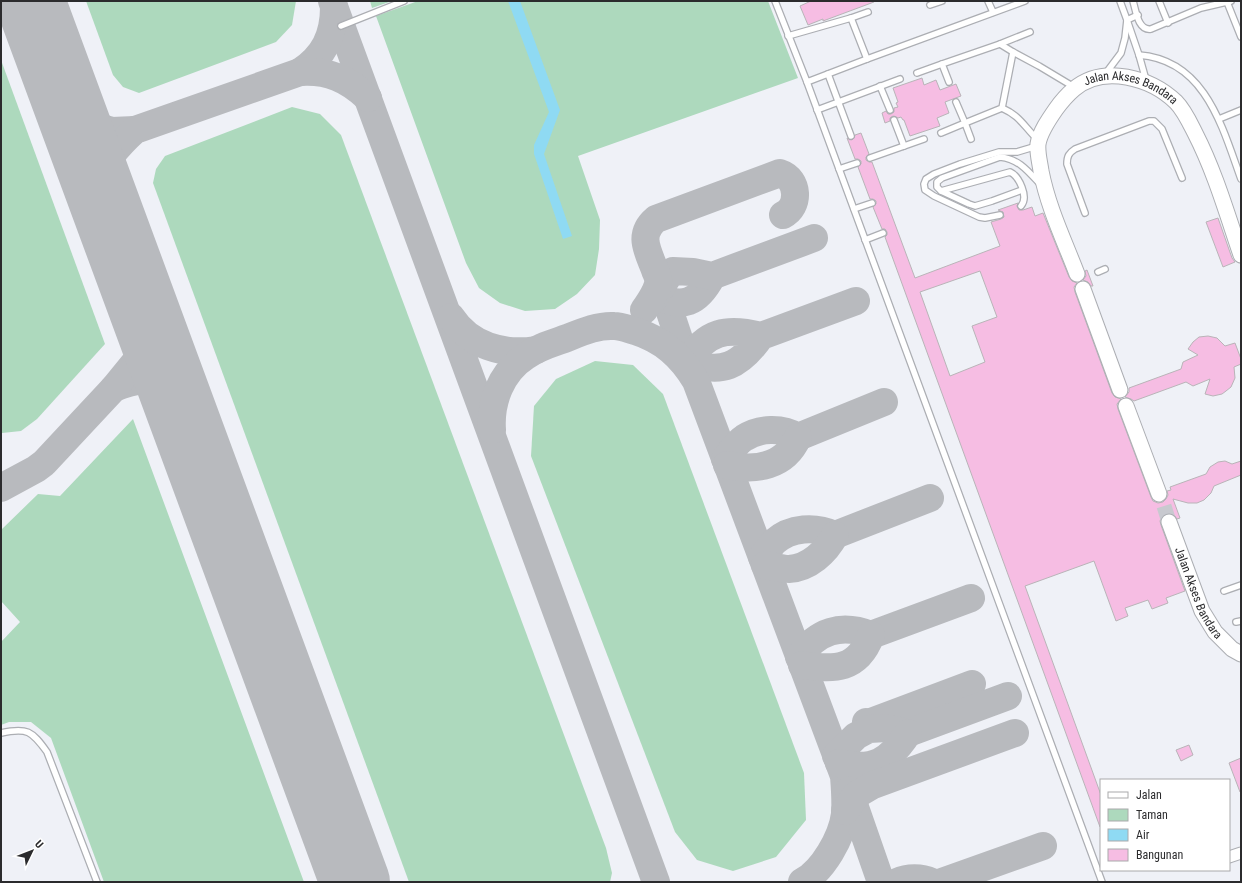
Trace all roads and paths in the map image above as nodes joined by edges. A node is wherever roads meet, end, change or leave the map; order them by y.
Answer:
1 (404, 1) edge
2 (774, 1) edge
3 (942, 1) edge
4 (988, 1) edge
5 (1025, 1) edge
6 (1120, 1) edge
7 (1133, 1) edge
8 (1159, 1) edge
9 (1229, 2) edge
10 (930, 6) dead end
11 (868, 12) dead end
12 (993, 12) junction
13 (1138, 15) junction
14 (850, 18) junction
15 (1126, 20) junction
16 (1168, 23) junction
17 (1239, 25) edge
18 (341, 26) dead end
19 (1030, 32) dead end
20 (788, 36) junction
21 (1241, 37) edge
22 (1000, 44) junction
23 (1012, 52) junction
24 (1139, 55) junction
25 (867, 59) junction
26 (942, 64) junction
27 (917, 73) dead end
28 (828, 74) junction
29 (1104, 77) junction
30 (900, 79) dead end
31 (807, 82) junction
32 (950, 82) dead end
33 (1146, 82) junction
34 (880, 86) junction
35 (1075, 88) junction
36 (839, 102) junction
37 (956, 102) dead end
38 (1002, 108) junction
39 (817, 110) junction
40 (890, 110) dead end
41 (1241, 110) edge
42 (1219, 119) junction
43 (894, 120) dead end
44 (965, 123) junction
45 (940, 133) dead end
46 (852, 136) dead end
47 (924, 139) dead end
48 (971, 139) dead end
49 (1039, 143) junction
50 (904, 146) junction
51 (870, 158) dead end
52 (857, 163) dead end
53 (839, 169) junction
54 (1182, 178) dead end
55 (1241, 179) edge
56 (1045, 188) junction
57 (1022, 190) junction
58 (941, 191) junction
59 (872, 202) dead end
60 (1022, 206) dead end
61 (854, 209) junction
62 (1085, 213) dead end
63 (1000, 215) dead end
64 (883, 233) dead end
65 (865, 240) junction
66 (1241, 255) edge
67 (1105, 269) dead end
68 (1098, 272) dead end
69 (1077, 274) dead end
70 (1083, 289) dead end
71 (1120, 390) dead end
72 (1126, 406) dead end
73 (1162, 500) tunnel mouth
74 (1169, 522) tunnel mouth
75 (1241, 585) edge
76 (1224, 591) dead end
77 (1241, 654) edge
78 (1, 733) edge
79 (1241, 853) edge
80 (1230, 857) edge
81 (97, 882) edge
82 (1102, 882) edge

1 - 18 lane
2 - 20 lane
3 - 10 lane
4 - 12 lane
5 - 12 lane
6 - 15 lane
7 - 13 lane
8 - 16 lane
9 - 16 lane
9 - 17 lane
11 - 14 lane
12 - 25 lane
13 - 15 lane
13 - 16 lane
14 - 20 lane
14 - 25 lane
15 - 24 lane
15 - 29 lane
17 - 21 lane
19 - 22 lane
20 - 31 lane
22 - 23 lane
22 - 26 lane
23 - 35 lane
23 - 38 lane
24 - 33 lane
24 - 42 lane
25 - 28 lane
26 - 27 lane
26 - 32 lane
28 - 31 lane
28 - 36 lane
29 - 33 street, Jalan Akses Bandara
29 - 35 street, Jalan Akses Bandara
30 - 34 lane
31 - 39 lane
33 - 66 street, Jalan Akses Bandara
34 - 36 lane
34 - 40 lane
35 - 49 street, Jalan Akses Bandara
36 - 39 lane
36 - 46 lane
37 - 44 lane
38 - 44 lane
38 - 49 lane
39 - 53 lane
41 - 42 lane
42 - 55 lane
43 - 50 lane
44 - 45 lane
44 - 48 lane
47 - 50 lane
49 - 56 street
49 - 63 lane
50 - 51 lane
52 - 53 lane
53 - 61 lane
54 - 62 lane
56 - 58 lane
56 - 69 street
57 - 58 lane
57 - 58 lane
57 - 60 lane
59 - 61 lane
61 - 65 lane
64 - 65 lane
65 - 82 lane
67 - 68 lane
70 - 71 street
72 - 73 street
74 - 77 street, Jalan Akses Bandara
75 - 76 lane
78 - 81 lane
79 - 80 street

